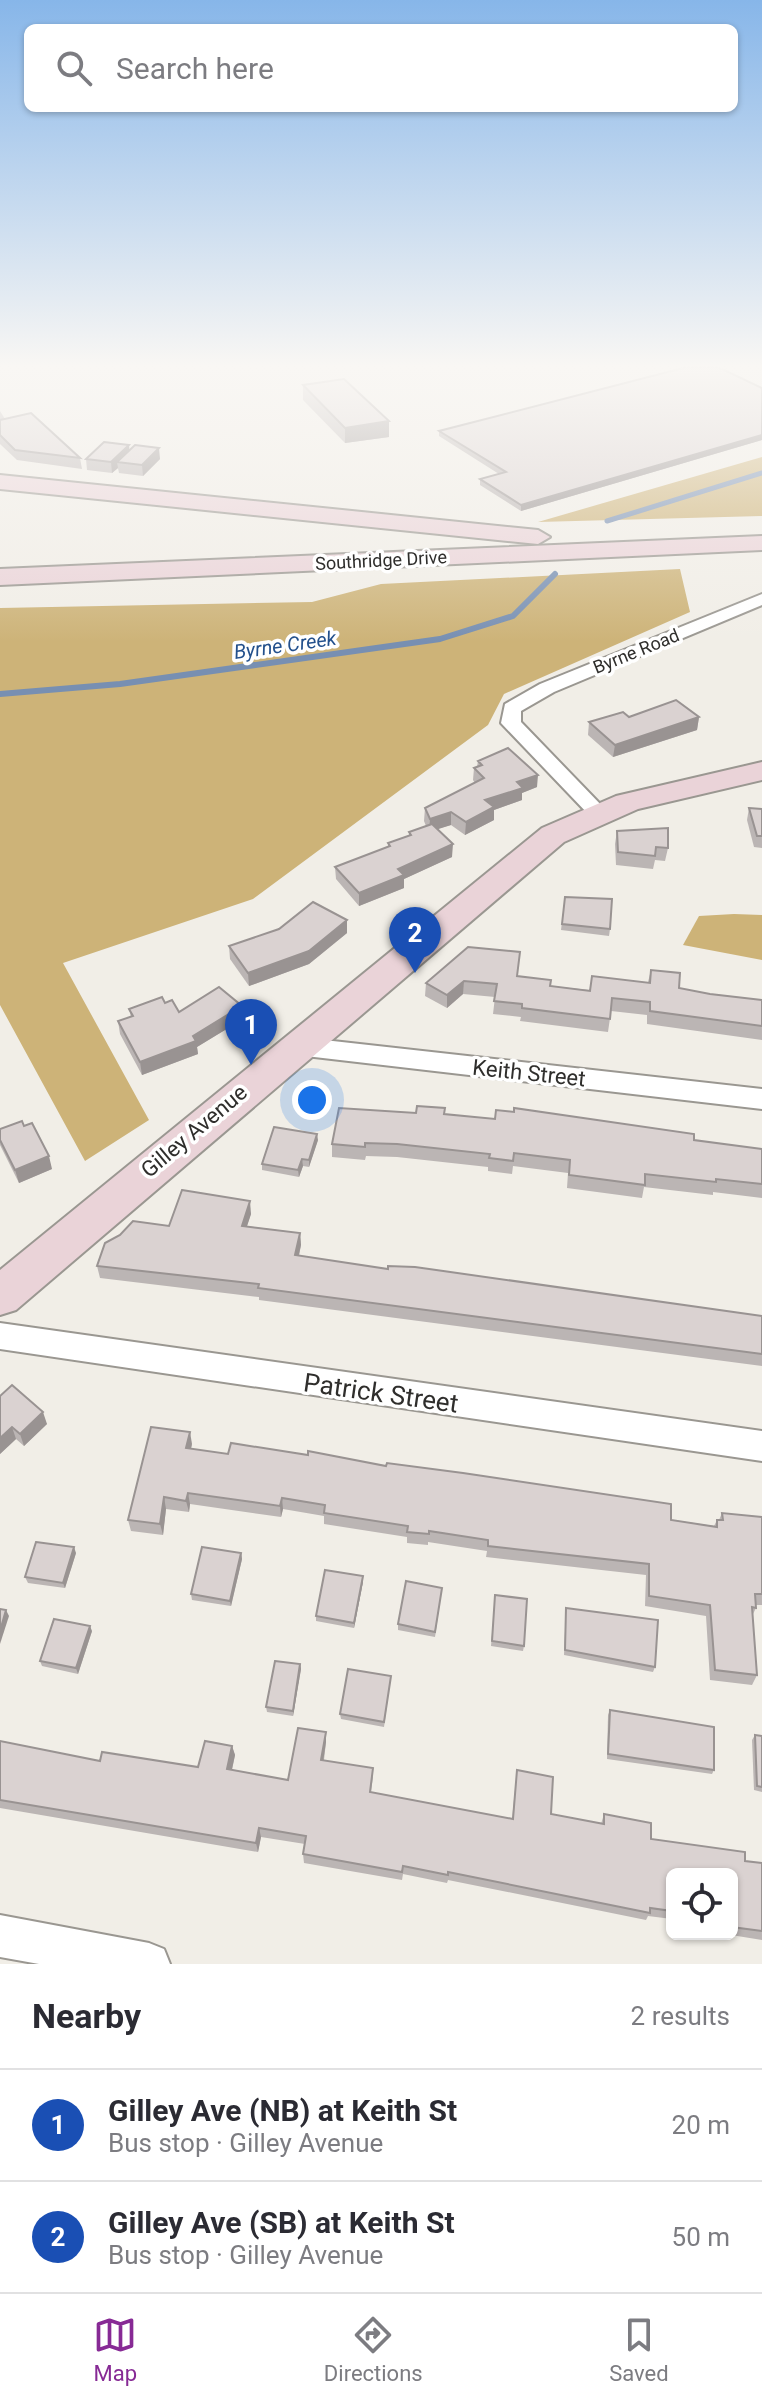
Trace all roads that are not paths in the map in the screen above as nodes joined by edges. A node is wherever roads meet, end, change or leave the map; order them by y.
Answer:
1 (0, 482) edge
2 (324, 515) junction
3 (762, 530) edge
4 (548, 539) junction
5 (762, 543) edge
6 (662, 548) junction
7 (330, 549) junction
8 (762, 562) edge
9 (0, 563) edge
10 (0, 577) edge
11 (762, 599) edge
12 (762, 771) edge
13 (597, 812) junction
14 (297, 1046) junction
15 (762, 1099) edge
16 (0, 1296) edge
17 (0, 1336) edge
18 (762, 1446) edge
19 (0, 1936) edge
20 (149, 1964) edge

1 - 2 main road
2 - 4 main road
2 - 7 main road
3 - 4 main road, Southridge Drive
4 - 7 main road, Southridge Drive
5 - 6 main road, Southridge Drive
6 - 8 main road
6 - 10 main road, Southridge Drive
7 - 9 main road, Southridge Drive
11 - 13 street, Byrne Road
12 - 13 main road, Gilley Avenue
13 - 14 main road, Gilley Avenue
14 - 15 street, Keith Street
14 - 16 main road, Gilley Avenue
17 - 18 street, Patrick Street
19 - 20 street

